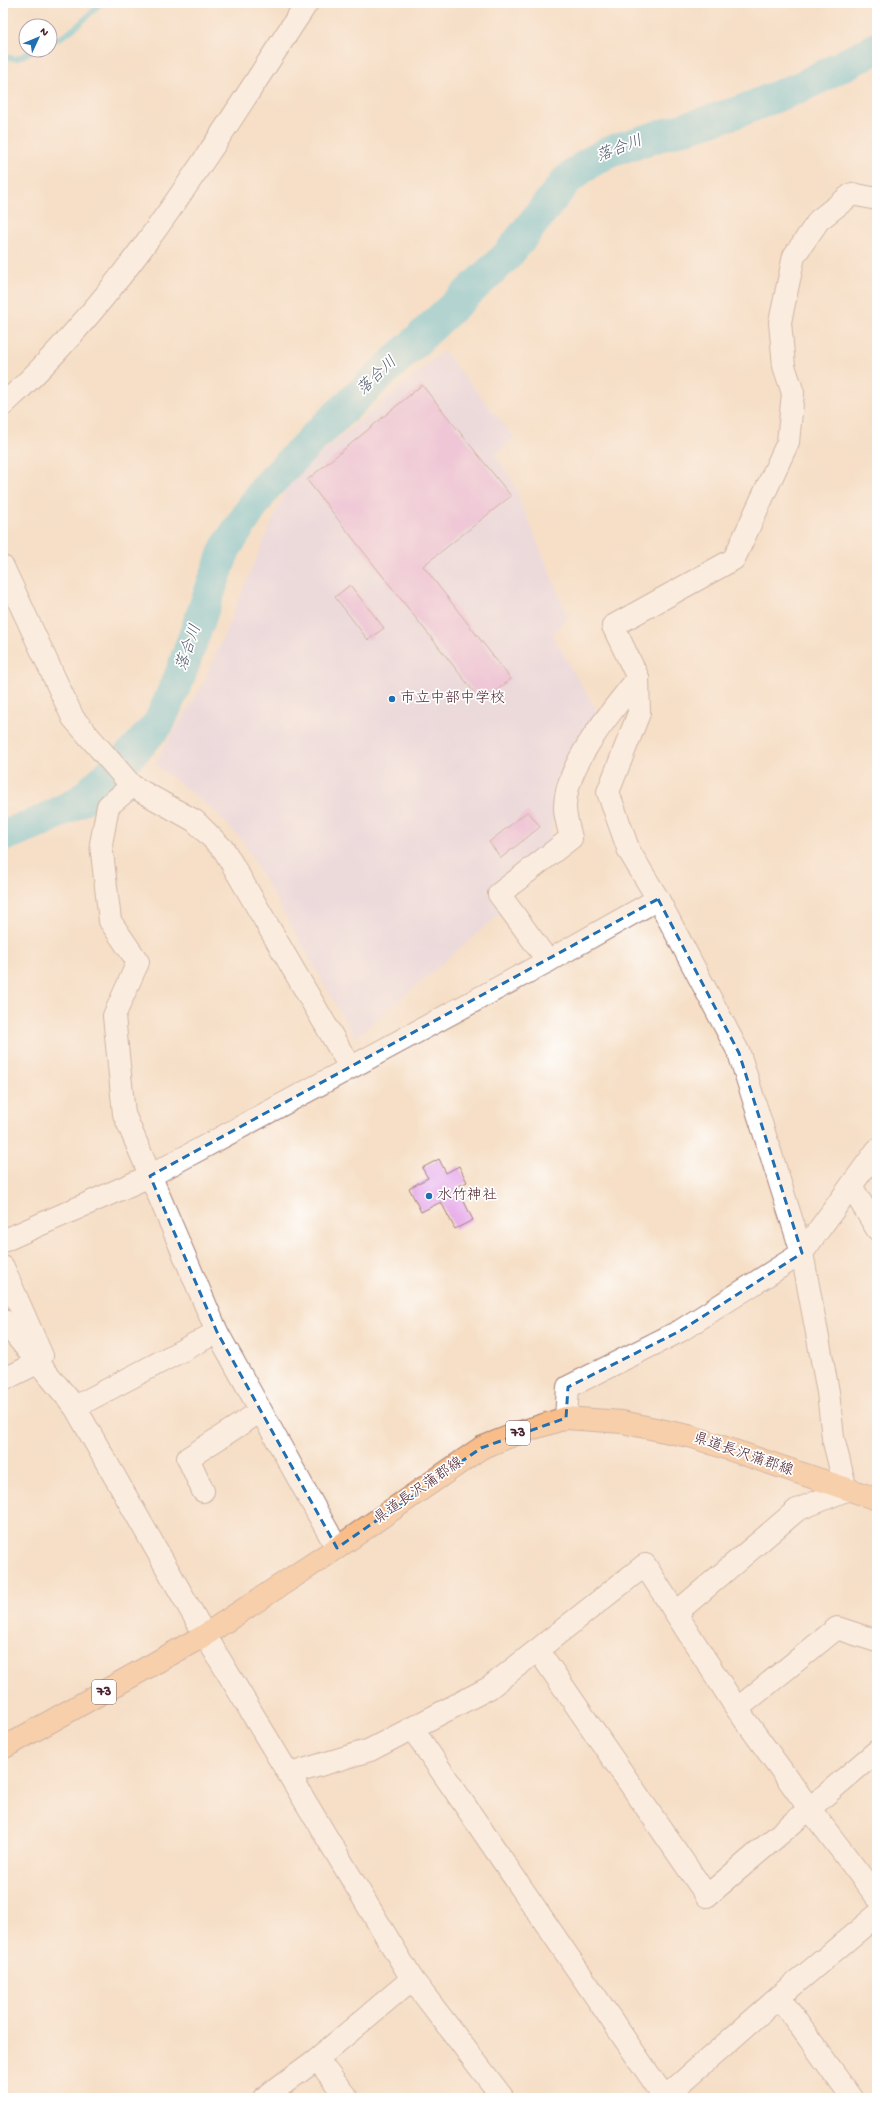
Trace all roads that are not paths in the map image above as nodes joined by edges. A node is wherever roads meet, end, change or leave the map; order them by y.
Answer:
1 (307, 3) edge
2 (877, 199) edge
3 (3, 405) edge
4 (3, 567) edge
5 (638, 678) junction
6 (131, 784) junction
7 (658, 899) junction
8 (548, 961) junction
9 (350, 1067) junction
10 (877, 1150) edge
11 (150, 1176) junction
12 (851, 1186) junction
13 (877, 1230) edge
14 (3, 1240) edge
15 (802, 1253) junction
16 (3, 1268) edge
17 (3, 1320) edge
18 (217, 1332) junction
19 (38, 1362) junction
20 (3, 1380) edge
21 (53, 1380) junction
22 (75, 1407) junction
23 (260, 1411) junction
24 (566, 1418) junction
25 (846, 1490) junction
26 (203, 1491) dead end
27 (877, 1499) edge
28 (337, 1548) junction
29 (676, 1613) junction
30 (205, 1635) junction
31 (877, 1641) edge
32 (538, 1650) junction
33 (737, 1709) junction
34 (412, 1728) junction
35 (3, 1748) edge
36 (877, 1751) edge
37 (290, 1774) junction
38 (809, 1808) junction
39 (877, 1896) edge
40 (877, 1915) edge
41 (412, 1979) junction
42 (779, 1997) junction
43 (317, 2059) junction
44 (264, 2098) edge
45 (347, 2098) edge
46 (503, 2098) edge
47 (664, 2098) edge
48 (852, 2098) edge

1 - 3 street
2 - 5 street
4 - 6 street
5 - 7 street
5 - 8 street
6 - 9 street
6 - 11 street
7 - 8 street
7 - 15 street
8 - 9 street
9 - 11 street
10 - 12 street
11 - 14 street
11 - 18 street
12 - 13 street
12 - 15 street
15 - 24 street
15 - 25 street
16 - 21 street
17 - 19 street
18 - 22 street
18 - 23 street
19 - 20 street
19 - 21 street
21 - 22 street
22 - 30 street
23 - 26 street
23 - 28 street
24 - 25 main road, 県道長沢蒲郡線 / 73
24 - 28 main road, 県道長沢蒲郡線 / 73
25 - 27 main road, 県道長沢蒲郡線 / 73
25 - 29 street
28 - 30 main road, 県道長沢蒲郡線 / 73
29 - 32 street
29 - 33 street
30 - 35 main road, 県道長沢蒲郡線 / 73
30 - 37 street
31 - 33 street
32 - 34 street
32 - 38 street
33 - 38 street
34 - 37 street
34 - 47 street
36 - 38 street
37 - 41 street
38 - 39 street
40 - 42 street
41 - 43 street
41 - 46 street
42 - 47 street
42 - 48 street
43 - 44 street
43 - 45 street

